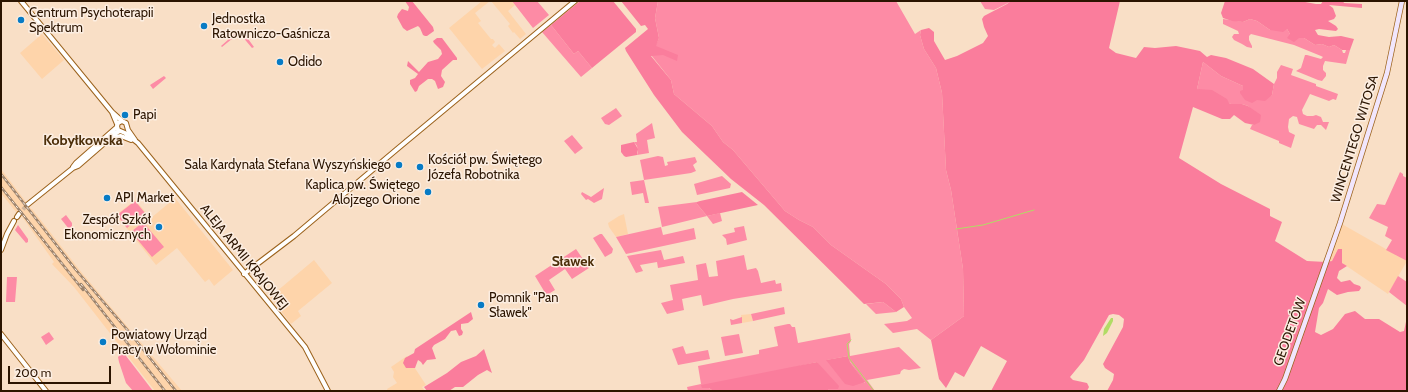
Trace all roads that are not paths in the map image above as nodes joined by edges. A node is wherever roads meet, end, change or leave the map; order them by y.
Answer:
1 (20, 1) edge
2 (575, 1) edge
3 (1402, 1) edge
4 (112, 112) junction
5 (122, 121) junction
6 (117, 126) junction
7 (124, 131) junction
8 (109, 139) junction
9 (136, 142) junction
10 (73, 168) junction
11 (27, 205) tunnel mouth
12 (14, 221) dead end
13 (1, 250) edge
14 (244, 274) junction
15 (1320, 281) joint
16 (1, 334) edge
17 (46, 391) edge
18 (328, 391) edge
19 (1279, 391) edge

1 - 4 street
2 - 14 street
3 - 15 main road, WINCENTEGO WITOSA
4 - 5 street
4 - 6 street
5 - 6 street
5 - 7 street
6 - 7 street
6 - 10 street
7 - 8 street
7 - 9 street, ALEJA ARMII KRAJOWEJ
8 - 9 street
8 - 10 street
9 - 14 street, ALEJA ARMII KRAJOWEJ
10 - 11 street
12 - 13 street
14 - 18 street, ALEJA ARMII KRAJOWEJ
15 - 19 main road, GEODETÓW
16 - 17 street

